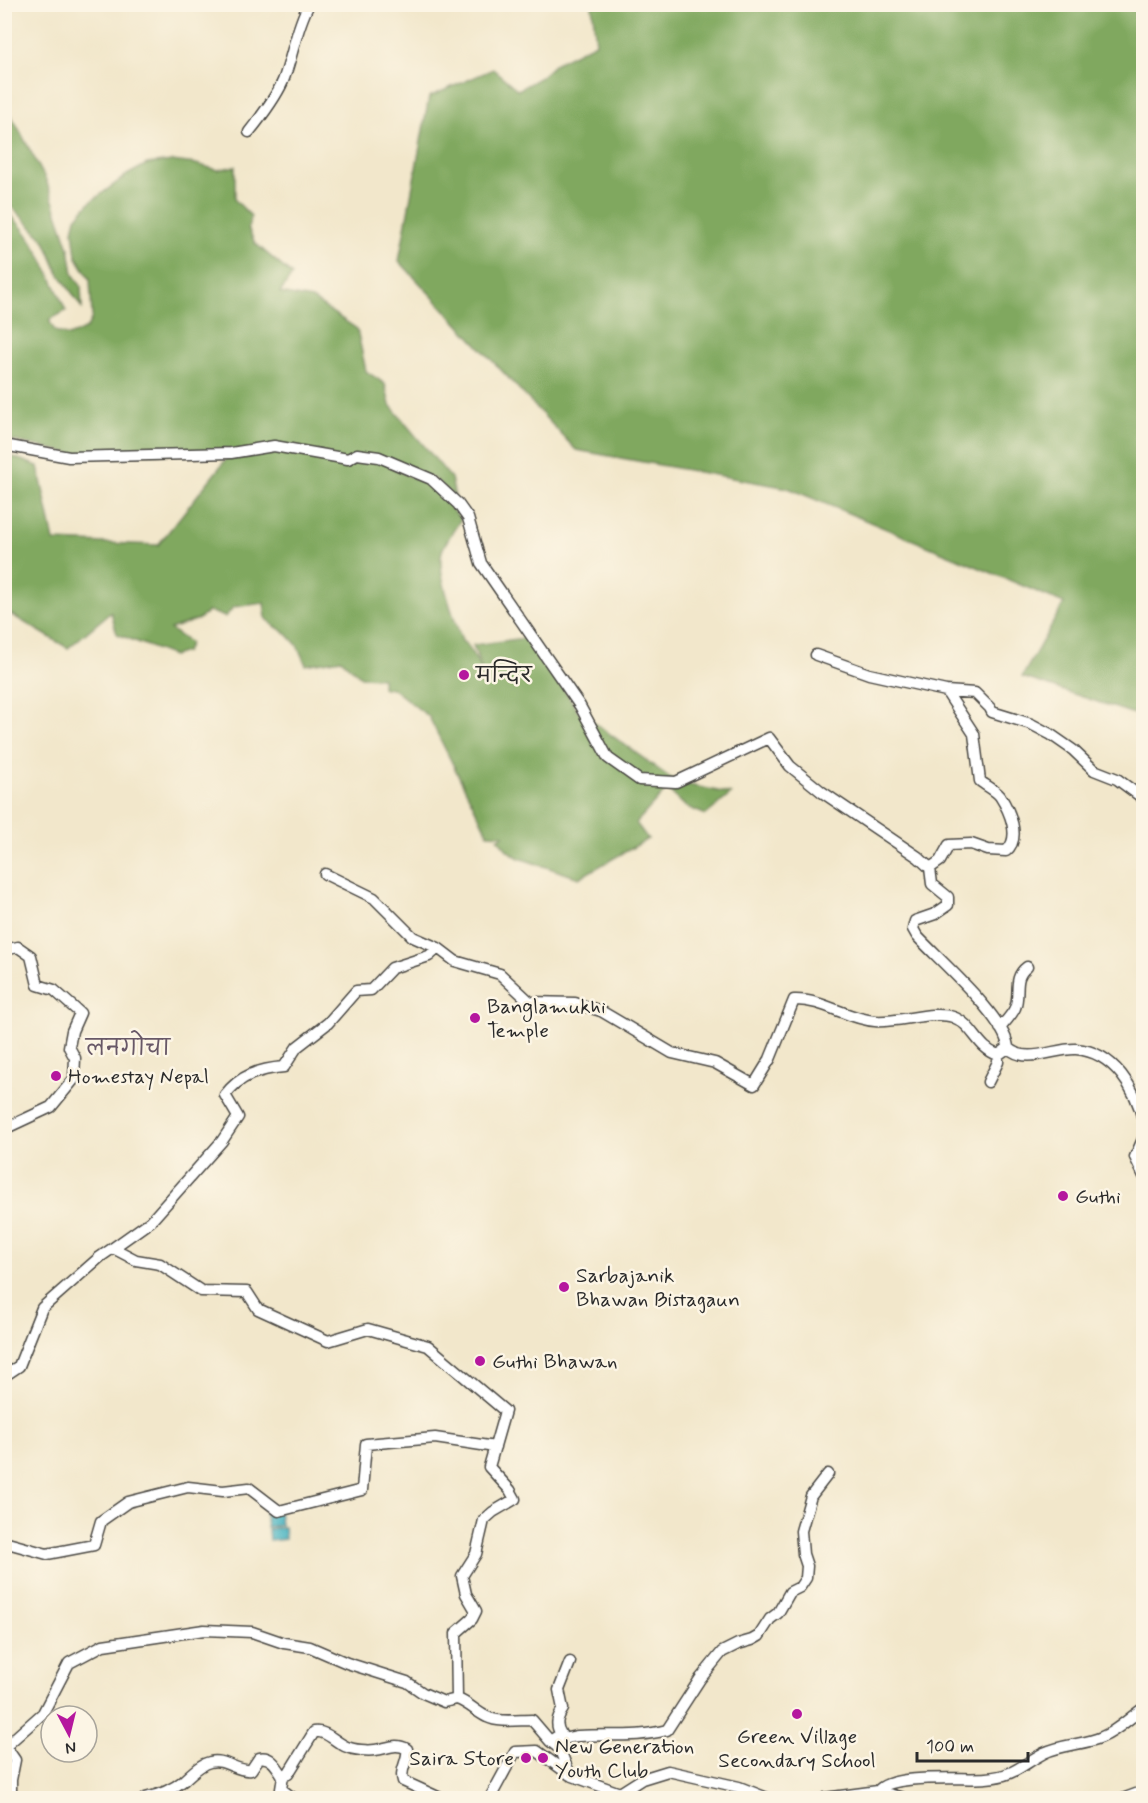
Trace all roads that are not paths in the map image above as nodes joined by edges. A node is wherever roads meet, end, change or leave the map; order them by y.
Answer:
1 (309, 4) edge
2 (249, 132) dead end
3 (4, 445) edge
4 (816, 655) dead end
5 (946, 691) junction
6 (1143, 799) edge
7 (930, 868) junction
8 (326, 874) dead end
9 (438, 948) junction
10 (4, 950) edge
11 (1027, 967) dead end
12 (1000, 1028) junction
13 (1008, 1048) junction
14 (998, 1055) junction
15 (988, 1082) dead end
16 (1143, 1123) edge
17 (4, 1129) edge
18 (1143, 1137) edge
19 (1143, 1176) edge
20 (113, 1248) junction
21 (4, 1376) edge
22 (495, 1447) junction
23 (828, 1474) dead end
24 (4, 1542) edge
25 (570, 1662) dead end
26 (457, 1699) junction
27 (1143, 1708) edge
28 (550, 1741) junction
29 (6, 1745) edge
30 (570, 1775) junction
31 (283, 1776) junction
32 (879, 1791) junction
33 (1143, 1791) edge
34 (11, 1798) edge
35 (145, 1798) edge
36 (293, 1798) edge
37 (440, 1798) edge
38 (490, 1798) edge
39 (767, 1798) edge
40 (825, 1798) edge
41 (903, 1798) edge
42 (1125, 1798) edge

1 - 2 street
3 - 7 street
4 - 5 street
5 - 6 street
5 - 7 street
7 - 12 street
8 - 9 street
9 - 14 street
9 - 20 street
10 - 17 street
11 - 12 street
12 - 13 street
13 - 14 street
13 - 16 street
14 - 15 street
18 - 19 street
20 - 21 street
20 - 22 street
22 - 24 street
22 - 26 street
23 - 28 street
25 - 28 street
26 - 28 street
26 - 29 street
27 - 32 street
28 - 30 street
29 - 34 street
30 - 38 street
30 - 39 street
31 - 35 street
31 - 36 street
31 - 37 street
32 - 40 street
32 - 41 street
33 - 42 street

